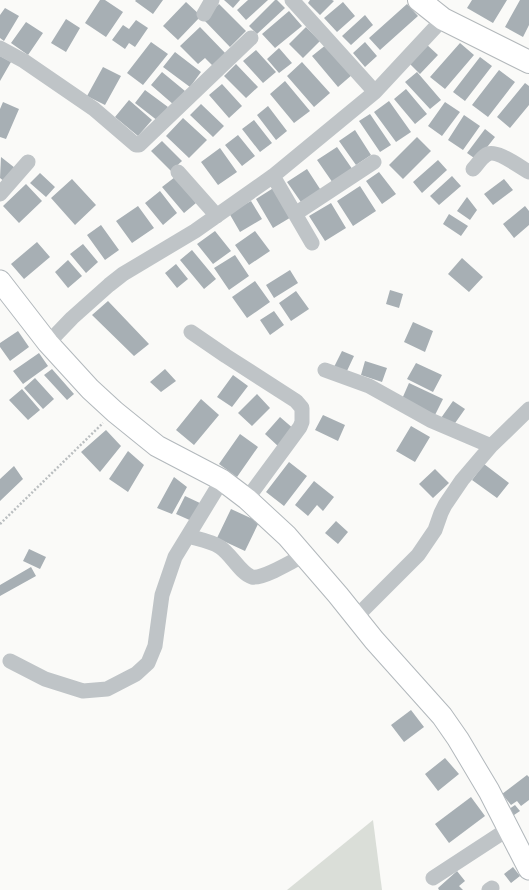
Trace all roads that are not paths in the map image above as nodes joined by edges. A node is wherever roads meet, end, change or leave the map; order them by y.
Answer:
1 (212, 0) edge
2 (292, 0) edge
3 (419, 0) edge
4 (204, 14) dead end
5 (443, 19) junction
6 (251, 38) dead end
7 (0, 48) edge
8 (529, 62) edge
9 (375, 92) junction
10 (28, 162) dead end
11 (374, 162) dead end
12 (473, 170) dead end
13 (178, 172) dead end
14 (529, 172) edge
15 (273, 176) junction
16 (529, 177) edge
17 (529, 181) edge
18 (0, 194) edge
19 (295, 214) junction
20 (217, 216) junction
21 (312, 243) dead end
22 (0, 281) edge
23 (191, 332) dead end
24 (48, 343) junction
25 (326, 370) dead end
26 (529, 409) edge
27 (491, 446) junction
28 (222, 480) junction
29 (247, 499) junction
30 (188, 536) junction
31 (304, 555) junction
32 (356, 617) junction
33 (10, 661) dead end
34 (508, 829) junction
35 (529, 869) edge
36 (433, 878) dead end

1 - 4 street
2 - 9 street
3 - 5 highway
5 - 8 highway
5 - 9 street
6 - 7 street
9 - 15 street
10 - 18 street
11 - 19 street
12 - 14 street
13 - 20 street
15 - 19 street
15 - 20 street
16 - 17 street
19 - 21 street
20 - 24 street
22 - 24 street
23 - 29 street
24 - 28 street
25 - 27 street
26 - 27 street
27 - 32 street
28 - 29 street
28 - 30 street
29 - 31 street
30 - 31 street
30 - 33 street
31 - 32 street
32 - 34 street
34 - 35 street
34 - 36 street

